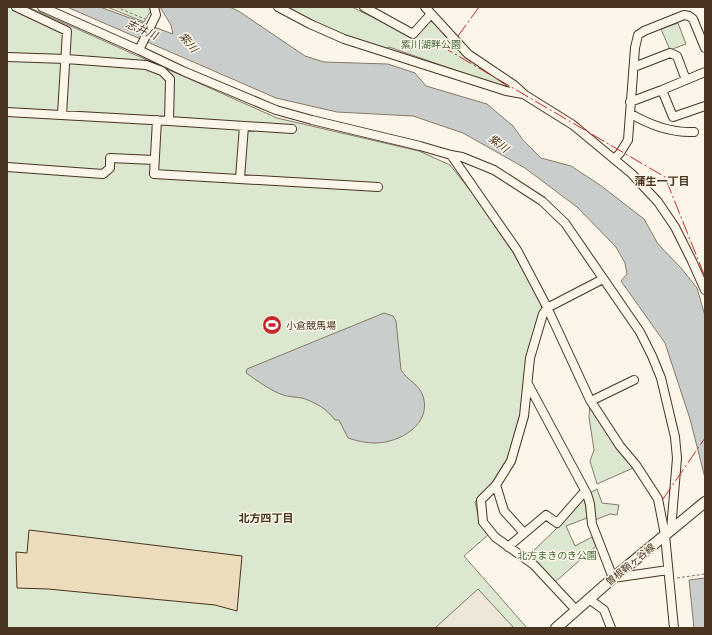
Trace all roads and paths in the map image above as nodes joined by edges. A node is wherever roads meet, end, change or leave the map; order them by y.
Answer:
1 (16, 7) edge
2 (42, 7) edge
3 (116, 7) edge
4 (154, 7) edge
5 (278, 7) edge
6 (364, 7) edge
7 (425, 7) edge
8 (431, 14) junction
9 (152, 22) junction
10 (705, 48) edge
11 (139, 50) junction
12 (7, 57) edge
13 (66, 59) junction
14 (634, 67) junction
15 (705, 72) edge
16 (686, 80) junction
17 (662, 90) junction
18 (525, 95) junction
19 (630, 102) junction
20 (705, 106) edge
21 (7, 112) edge
22 (631, 114) junction
23 (62, 115) junction
24 (157, 120) junction
25 (169, 121) junction
26 (244, 126) junction
27 (292, 129) dead end
28 (694, 132) dead end
29 (451, 155) junction
30 (614, 159) junction
31 (154, 160) junction
32 (7, 167) edge
33 (240, 178) junction
34 (378, 186) dead end
35 (603, 279) junction
36 (705, 290) edge
37 (547, 308) junction
38 (634, 380) dead end
39 (528, 384) junction
40 (591, 401) junction
41 (496, 485) junction
42 (586, 491) junction
43 (705, 502) edge
44 (524, 533) junction
45 (668, 533) junction
46 (508, 547) junction
47 (668, 570) junction
48 (705, 574) edge
49 (612, 578) junction
50 (676, 578) dead end
51 (588, 598) junction
52 (576, 610) junction
53 (556, 628) edge
54 (611, 628) edge
55 (674, 628) edge

1 - 13 street
2 - 11 street
3 - 9 path
4 - 9 street
5 - 18 street
6 - 8 street
7 - 8 street
8 - 18 street
9 - 11 street
10 - 14 street
11 - 29 street
12 - 13 street
13 - 23 street
13 - 25 street
14 - 16 street
14 - 19 street
15 - 16 street
16 - 17 street
17 - 19 street
17 - 20 street
18 - 30 street
19 - 22 street
21 - 23 street
22 - 28 street
22 - 30 street
23 - 24 street
24 - 25 street
24 - 31 street
25 - 26 street
26 - 27 street
26 - 33 street
29 - 35 street
29 - 37 street
30 - 36 street
31 - 32 street
31 - 33 street
33 - 34 street
35 - 37 street
35 - 45 street
37 - 39 street
37 - 40 street
38 - 40 street
39 - 41 street
39 - 42 street
40 - 45 street
41 - 44 street
41 - 46 street
42 - 44 street
42 - 49 street
43 - 45 main road, 曽根鞘ヶ谷線
44 - 46 street
45 - 47 street
45 - 49 main road, 曽根鞘ヶ谷線
46 - 52 street
47 - 49 street
47 - 55 street
48 - 50 path
49 - 51 main road, 曽根鞘ヶ谷線
51 - 52 main road, 曽根鞘ヶ谷線
51 - 54 street
52 - 53 main road, 曽根鞘ヶ谷線

